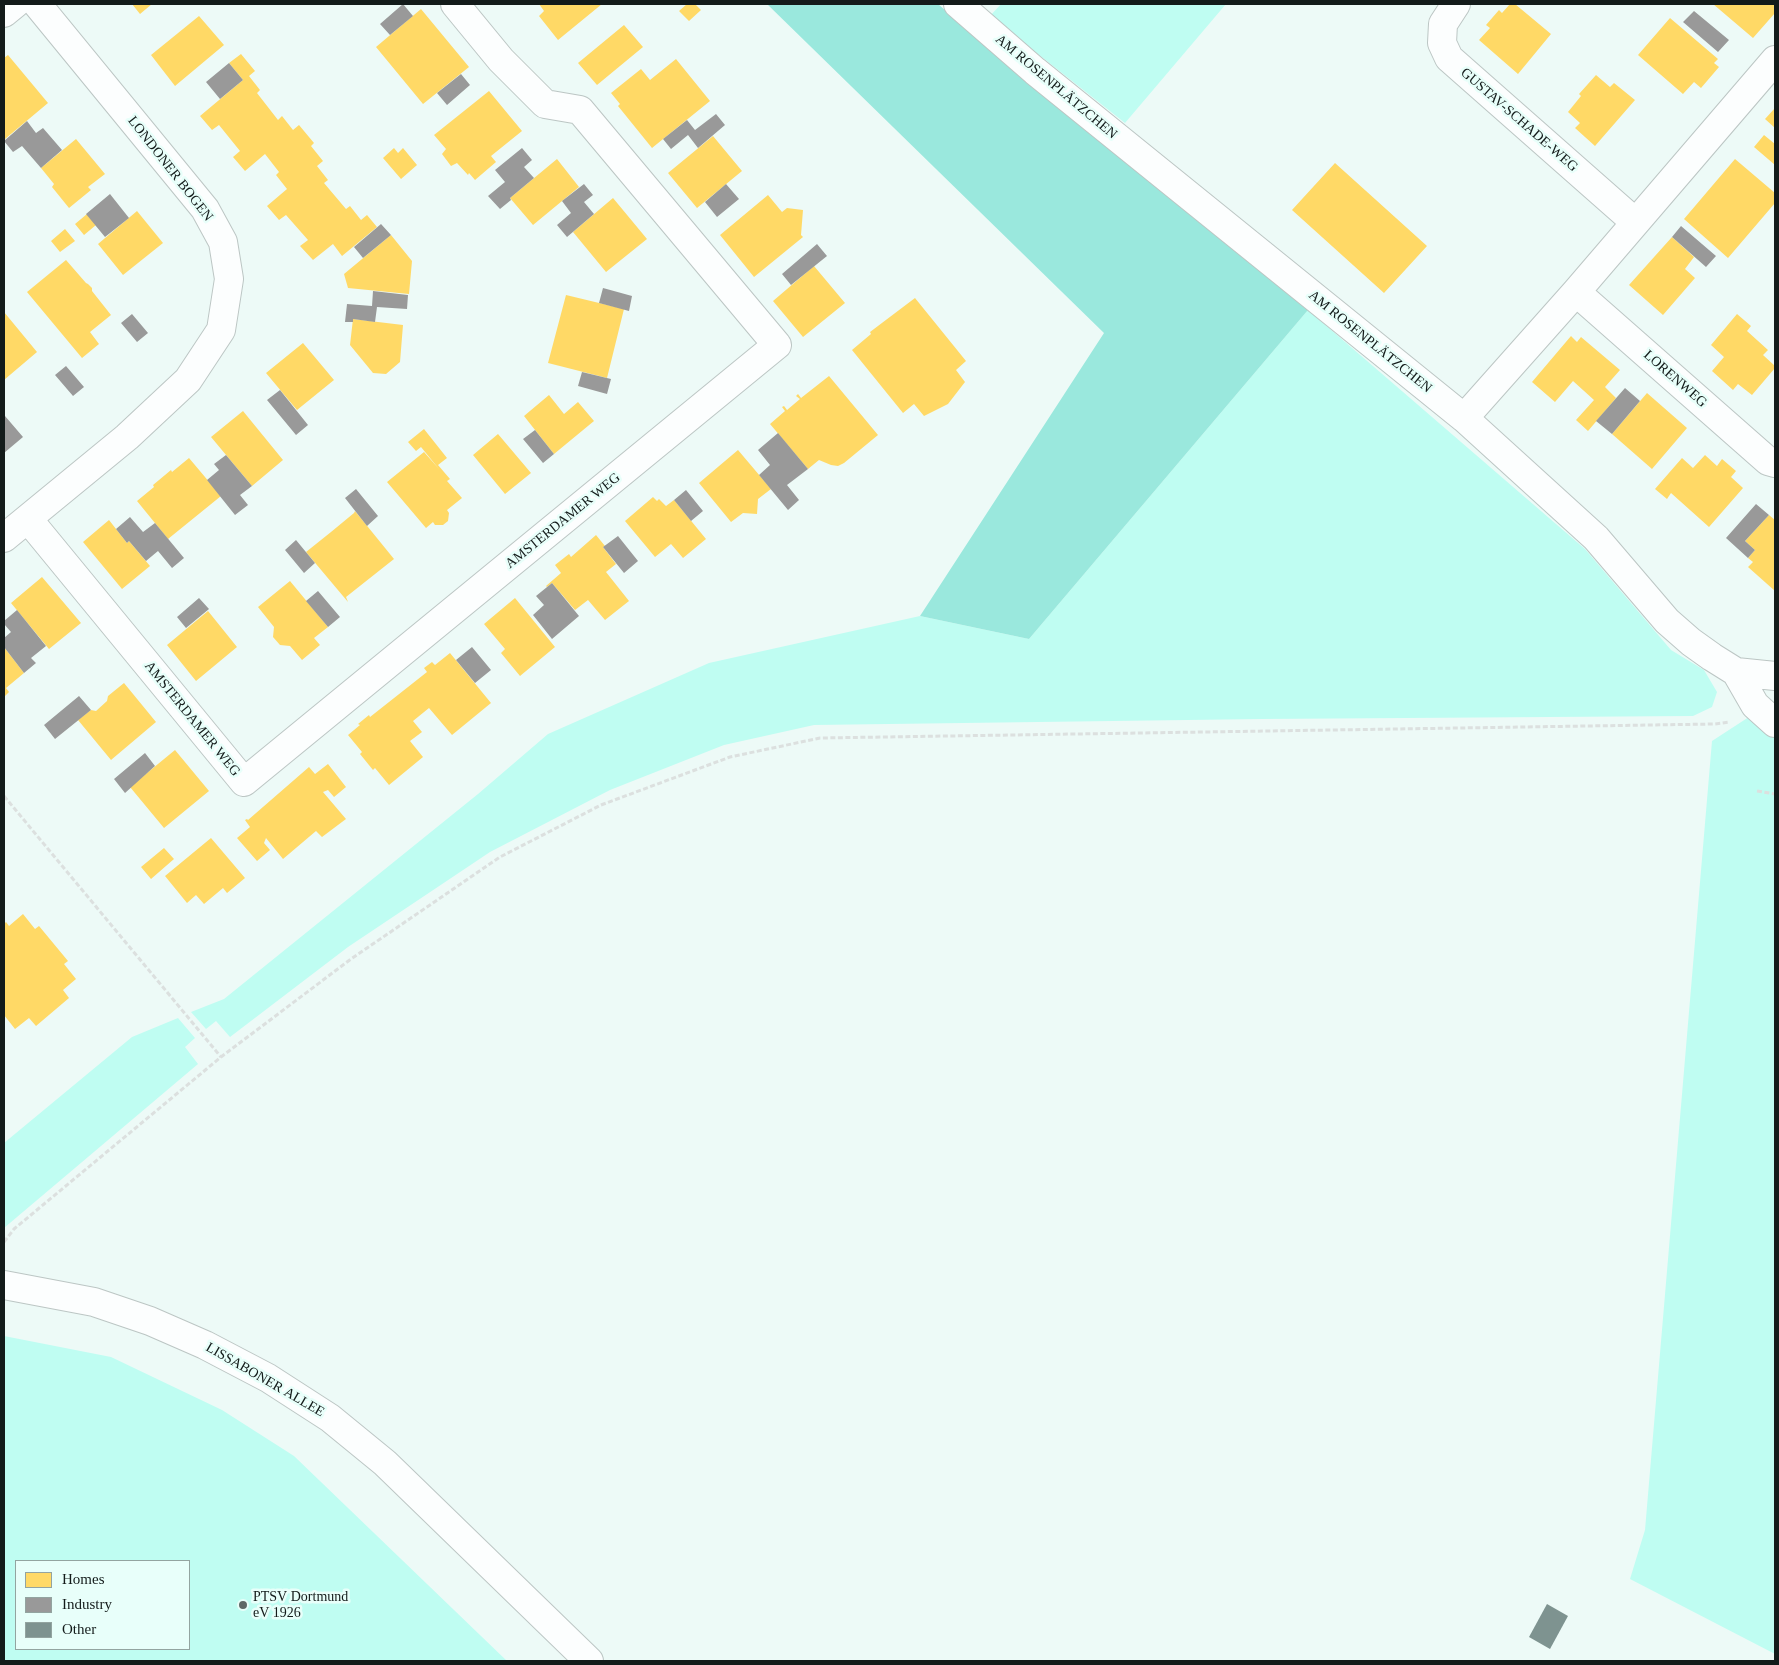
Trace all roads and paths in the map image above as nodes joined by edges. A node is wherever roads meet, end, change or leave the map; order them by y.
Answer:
1 (15, 4) edge
2 (37, 4) edge
3 (455, 4) edge
4 (958, 4) edge
5 (1456, 4) edge
6 (4, 13) edge
7 (1775, 60) edge
8 (1635, 222) junction
9 (1576, 292) junction
10 (1464, 418) junction
11 (1775, 463) edge
12 (28, 519) junction
13 (4, 538) edge
14 (1736, 672) junction
15 (1775, 676) edge
16 (1755, 705) junction
17 (1775, 723) edge
18 (1757, 791) dead end
19 (1775, 794) edge
20 (4, 796) edge
21 (221, 1057) junction
22 (4, 1242) edge
23 (4, 1285) edge
24 (589, 1661) edge

1 - 6 street
2 - 12 street, LONDONER BOGEN
3 - 12 street, AMSTERDAMER WEG
4 - 10 street, AM ROSENPLÄTZCHEN
5 - 8 street, GUSTAV-SCHADE-WEG
7 - 8 street
8 - 9 street
9 - 10 street
9 - 11 street, LORENWEG
10 - 14 street, AM ROSENPLÄTZCHEN
12 - 13 street, LONDONER BOGEN
14 - 15 street, AM ROSENPLÄTZCHEN
14 - 16 street
16 - 17 street
16 - 21 path
18 - 19 path
20 - 21 path
21 - 22 path
23 - 24 street, LISSABONER ALLEE

